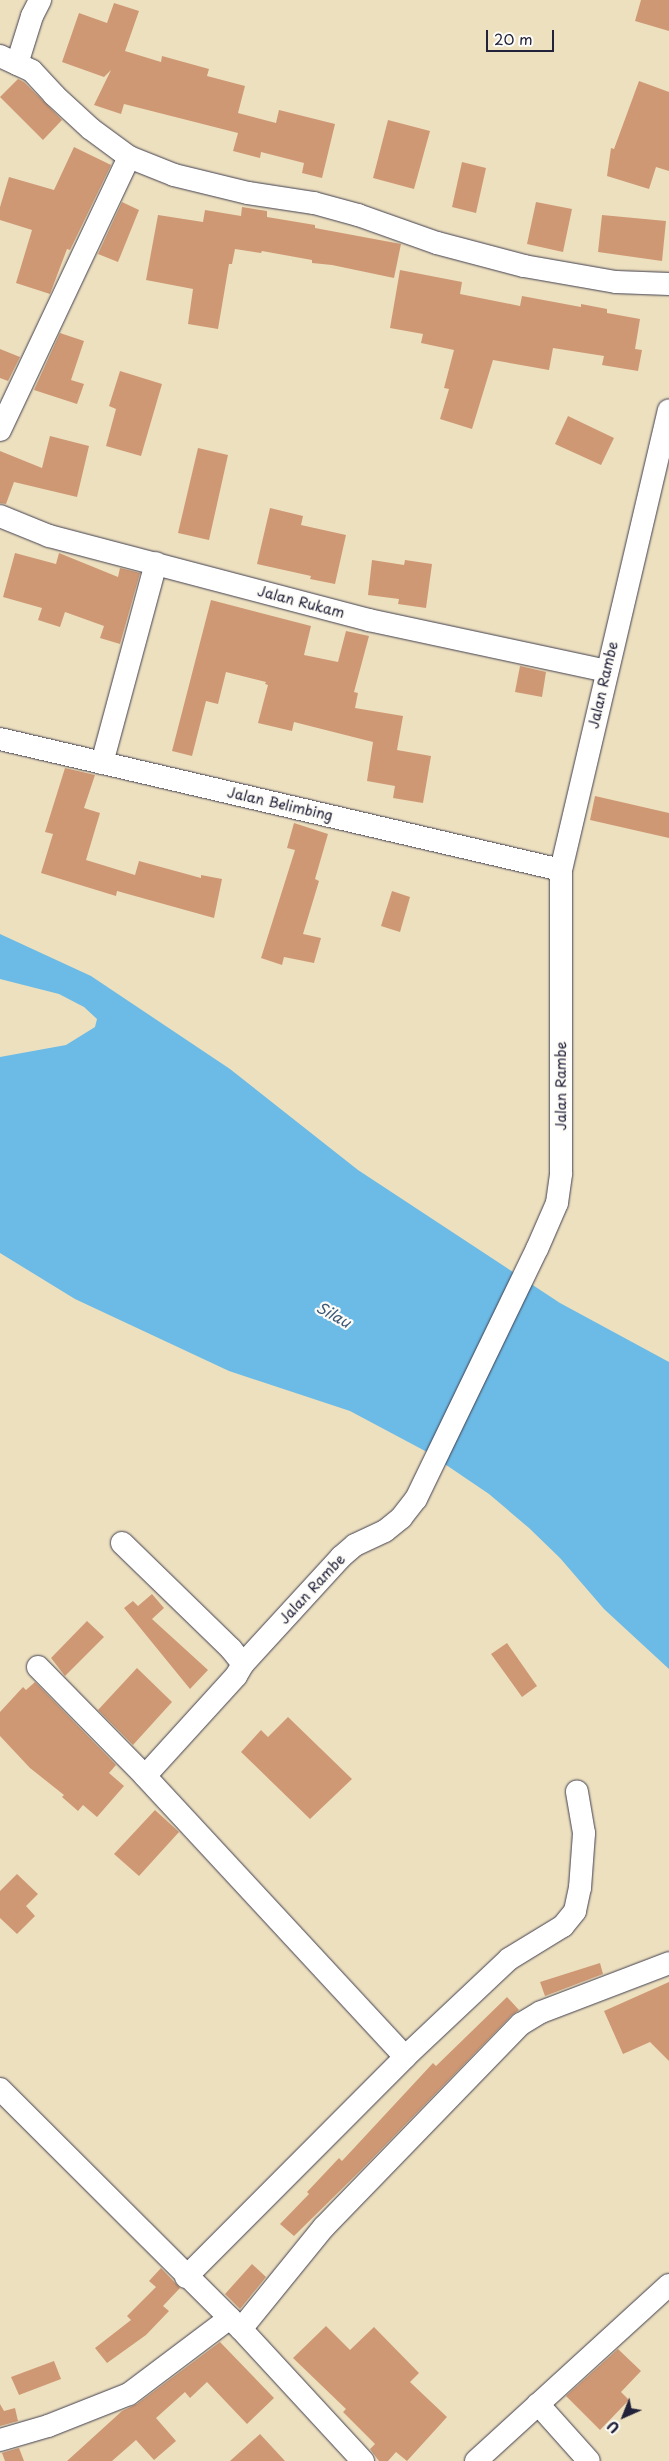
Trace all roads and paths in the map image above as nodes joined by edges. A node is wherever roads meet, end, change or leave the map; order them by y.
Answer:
1 (40, 0) edge
2 (9, 60) edge
3 (129, 157) junction
4 (669, 284) edge
5 (669, 411) edge
6 (0, 430) edge
7 (0, 516) edge
8 (156, 563) junction
9 (606, 670) junction
10 (0, 739) edge
11 (102, 763) junction
12 (561, 870) junction
13 (122, 1543) dead end
14 (243, 1664) junction
15 (38, 1667) dead end
16 (145, 1776) junction
17 (577, 1792) dead end
18 (669, 1963) edge
19 (405, 2057) junction
20 (0, 2089) edge
21 (186, 2277) junction
22 (669, 2285) edge
23 (235, 2324) junction
24 (538, 2404) junction
25 (0, 2440) edge
26 (363, 2461) edge
27 (476, 2461) edge
28 (589, 2461) edge

1 - 2 street
2 - 3 street
3 - 4 street
3 - 6 street
5 - 9 street, Jalan Rambe
7 - 8 street, Jalan Rukam
8 - 9 street, Jalan Rukam
8 - 11 street
9 - 12 street, Jalan Rambe
10 - 11 street, Jalan Belimbing
11 - 12 street, Jalan Belimbing
12 - 14 street, Jalan Rambe
13 - 14 street
14 - 16 street, Jalan Rambe
15 - 16 street
16 - 19 street
17 - 19 street
18 - 23 street
19 - 21 street
20 - 21 street
21 - 23 street
22 - 24 street
23 - 25 street
23 - 26 street
24 - 27 street
24 - 28 street

